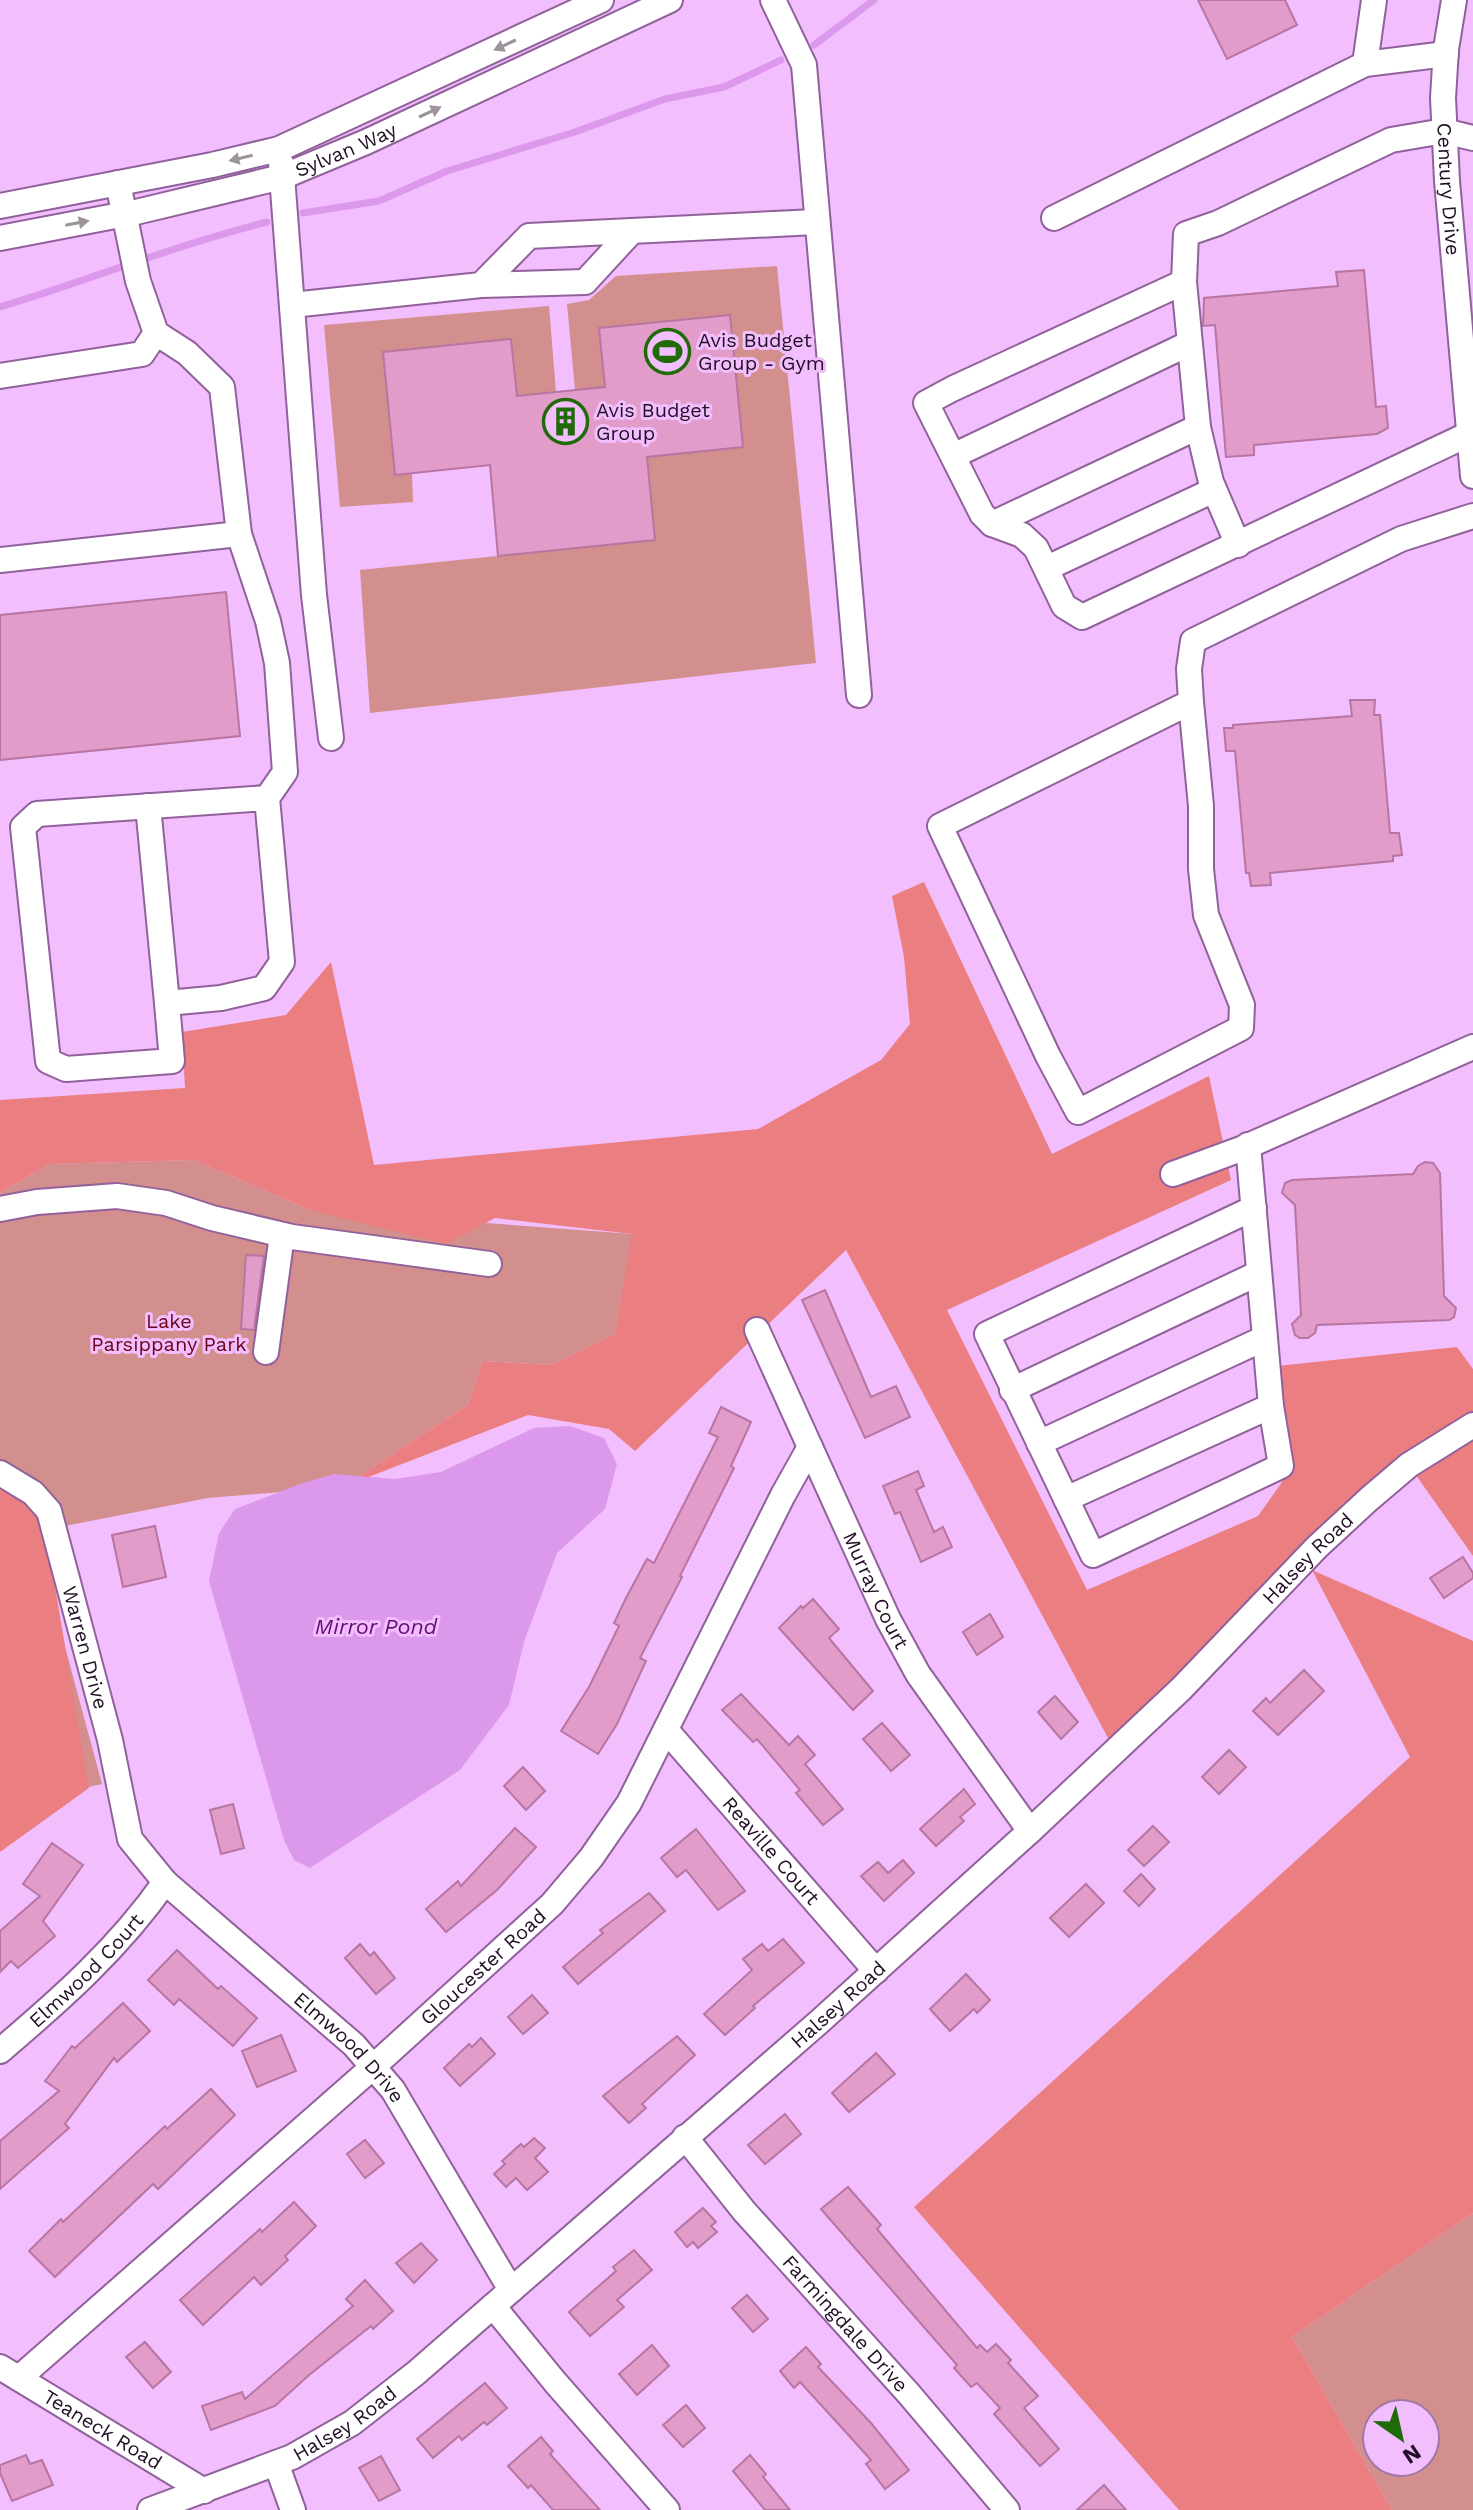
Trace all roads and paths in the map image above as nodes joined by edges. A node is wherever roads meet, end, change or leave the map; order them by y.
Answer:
1 (670, 0) edge
2 (773, 0) edge
3 (1374, 0) edge
4 (1454, 0) edge
5 (591, 2) edge
6 (550, 11) edge
7 (613, 27) junction
8 (554, 54) junction
9 (1446, 54) junction
10 (1365, 64) junction
11 (1444, 131) junction
12 (1473, 138) edge
13 (279, 149) junction
14 (282, 177) junction
15 (118, 183) junction
16 (0, 206) edge
17 (124, 214) junction
18 (1054, 218) dead end
19 (816, 222) junction
20 (632, 231) junction
21 (0, 238) edge
22 (1184, 282) junction
23 (481, 285) junction
24 (292, 305) junction
25 (156, 333) junction
26 (1188, 344) junction
27 (0, 376) edge
28 (1470, 423) edge
29 (1198, 427) junction
30 (953, 456) junction
31 (1473, 476) edge
32 (1214, 490) junction
33 (1473, 516) edge
34 (992, 524) junction
35 (239, 534) junction
36 (1238, 545) junction
37 (0, 560) edge
38 (1047, 568) junction
39 (859, 695) dead end
40 (1191, 702) junction
41 (331, 738) dead end
42 (267, 798) junction
43 (148, 806) junction
44 (167, 1003) junction
45 (1473, 1047) edge
46 (1248, 1145) junction
47 (1173, 1174) dead end
48 (1254, 1208) junction
49 (0, 1209) edge
50 (282, 1235) junction
51 (489, 1264) dead end
52 (1259, 1273) junction
53 (757, 1330) dead end
54 (1265, 1338) junction
55 (266, 1352) dead end
56 (1012, 1390) junction
57 (1271, 1406) junction
58 (1473, 1425) edge
59 (1039, 1443) junction
60 (810, 1447) junction
61 (0, 1473) edge
62 (1066, 1499) junction
63 (666, 1730) junction
64 (1030, 1831) junction
65 (135, 1846) joint
66 (165, 1882) junction
67 (876, 1971) junction
68 (0, 2051) edge
69 (374, 2066) junction
70 (685, 2137) junction
71 (502, 2298) junction
72 (9, 2372) edge
73 (276, 2463) junction
74 (204, 2491) junction
75 (150, 2510) edge
76 (293, 2510) edge
77 (667, 2510) edge
78 (1007, 2510) edge

1 - 7 street, Sylvan Way
2 - 19 street
3 - 10 street
4 - 9 street, Century Drive
5 - 6 street, Sylvan Way
5 - 7 street
6 - 8 street
6 -> 13 street, Sylvan Way
7 - 8 street, Sylvan Way
14 -> 8 street, Sylvan Way
9 - 10 street
9 - 11 street, Century Drive
10 - 18 street
11 - 12 street
11 - 22 street
11 - 28 street, Century Drive
13 - 14 street
13 -> 15 street, Sylvan Way
14 - 17 street, Sylvan Way
14 - 24 street
15 - 16 street, Sylvan Way
15 - 17 street
21 -> 17 street, Sylvan Way
17 - 25 street
19 - 20 street
19 - 39 street
20 - 23 street
20 - 23 street
22 - 26 street
22 - 30 street
23 - 24 street
24 - 41 street
25 - 27 street
25 - 35 street
26 - 29 street
26 - 30 street
28 - 31 street, Century Drive
28 - 36 street
29 - 32 street
29 - 34 street
30 - 34 street
32 - 36 street
32 - 38 street
33 - 40 street
34 - 38 street
35 - 37 street
35 - 42 street
36 - 38 street
40 - 40 street
42 - 43 street
42 - 44 street
43 - 44 street
43 - 44 street
45 - 46 street
46 - 47 street
46 - 48 street
48 - 52 street
48 - 56 street
49 - 50 street
50 - 51 street
50 - 55 street
52 - 54 street
52 - 56 street
53 - 60 street, Murray Court
54 - 57 street
54 - 59 street
56 - 59 street
57 - 62 street
57 - 62 street
58 - 64 street, Halsey Road
59 - 62 street
60 - 63 street, Gloucester Road
60 - 64 street, Murray Court
61 - 65 street, Warren Drive
63 - 67 street, Reaville Court
63 - 69 street, Gloucester Road
64 - 67 street, Halsey Road
65 - 66 street, Elmwood Drive
66 - 68 street, Elmwood Court
66 - 69 street, Elmwood Drive
67 - 70 street, Halsey Road
69 - 71 street, Elmwood Drive
69 - 72 street, Gloucester Road
70 - 71 street, Halsey Road
70 - 78 street, Farmingdale Drive
71 - 73 street, Halsey Road
71 - 77 street, Elmwood Drive
72 - 74 street, Teaneck Road
73 - 74 street, Halsey Road
73 - 76 street
74 - 75 street, Halsey Road

